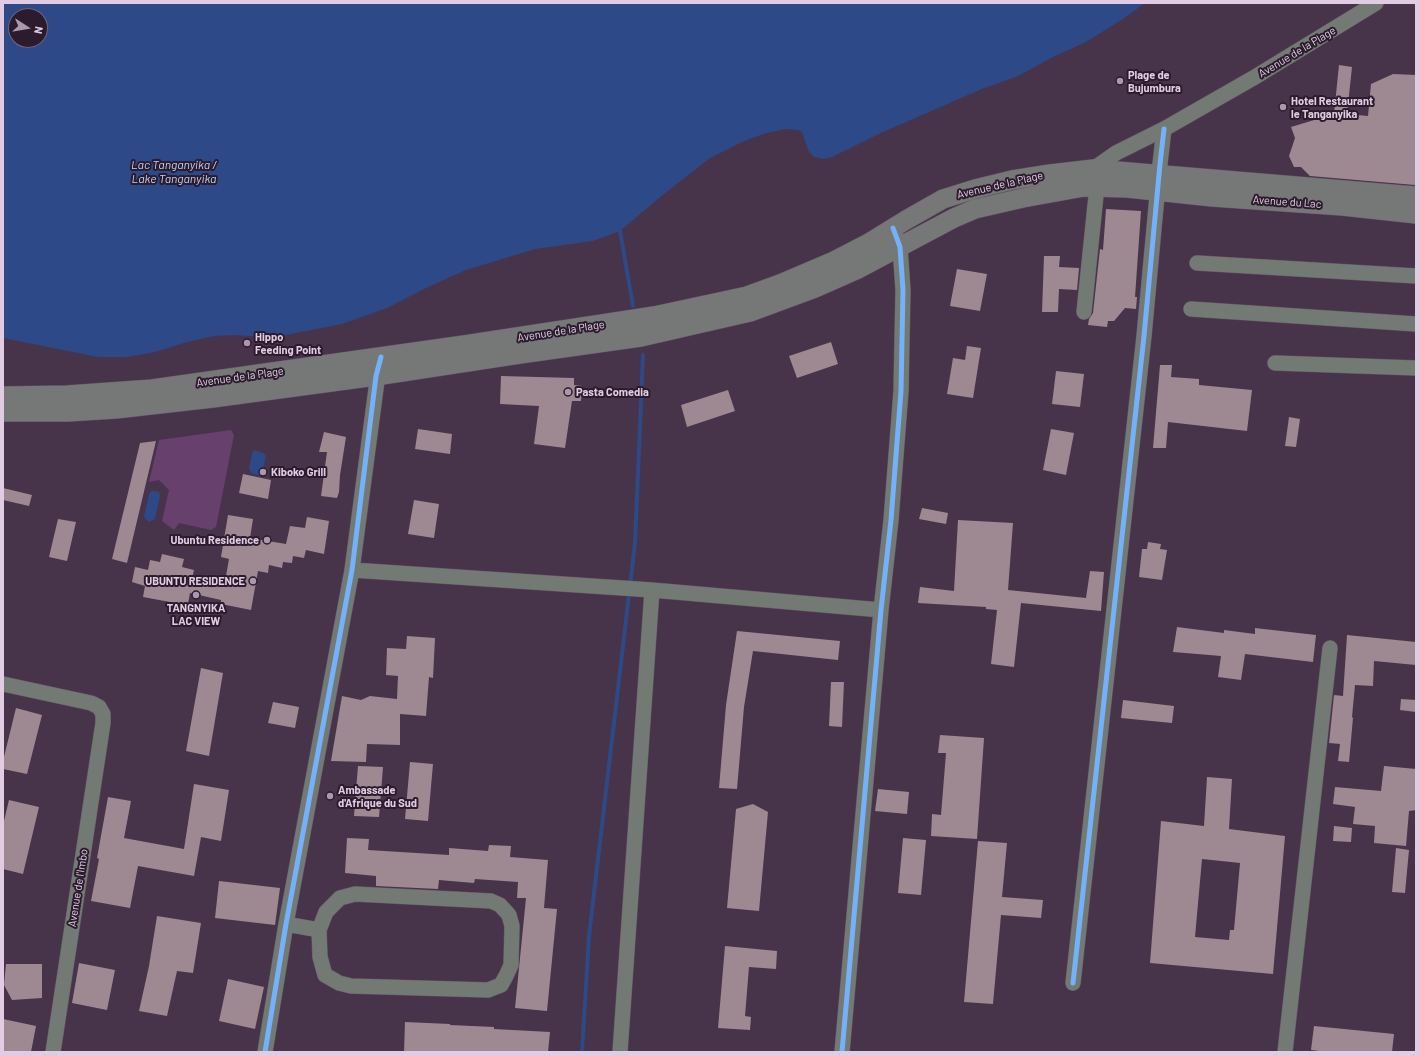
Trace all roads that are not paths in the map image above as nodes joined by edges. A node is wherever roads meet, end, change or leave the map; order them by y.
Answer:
1 (1376, 3) edge
2 (1164, 129) junction
3 (1095, 178) junction
4 (1158, 183) junction
5 (1416, 196) edge
6 (1416, 214) edge
7 (893, 228) junction
8 (900, 247) junction
9 (1197, 263) dead end
10 (1416, 276) edge
11 (1191, 309) dead end
12 (1084, 312) dead end
13 (1416, 324) edge
14 (380, 357) junction
15 (1275, 363) dead end
16 (1416, 368) edge
17 (376, 376) junction
18 (3, 396) edge
19 (3, 412) edge
20 (352, 570) junction
21 (646, 590) junction
22 (881, 610) junction
23 (1330, 648) dead end
24 (3, 684) edge
25 (286, 924) junction
26 (319, 930) junction
27 (1073, 983) dead end
28 (53, 1052) edge
29 (265, 1052) edge
30 (620, 1052) edge
31 (842, 1052) edge
32 (1286, 1052) edge

1 - 2 street, Avenue de la Plage
2 - 3 street, Avenue de la Plage
2 - 4 street
3 - 4 main road, Avenue de la Plage
3 - 7 main road, Avenue de la Plage
3 - 8 main road, Avenue de la Plage
3 - 12 street
4 - 5 main road, Avenue du Lac
4 - 6 main road, Avenue du Lac
4 - 27 street
7 - 8 street
7 - 14 main road, Avenue de la Plage
8 - 17 main road, Avenue de la Plage
8 - 22 street
9 - 10 street
11 - 13 street
14 - 17 street
14 - 18 main road, Avenue de la Plage
15 - 16 street
17 - 19 main road, Avenue de la Plage
17 - 20 street
20 - 21 street
20 - 25 street
21 - 22 street
21 - 30 street
22 - 31 street
23 - 32 street
24 - 28 street, Avenue de l'Imbo
25 - 26 street
25 - 29 street
26 - 26 street

